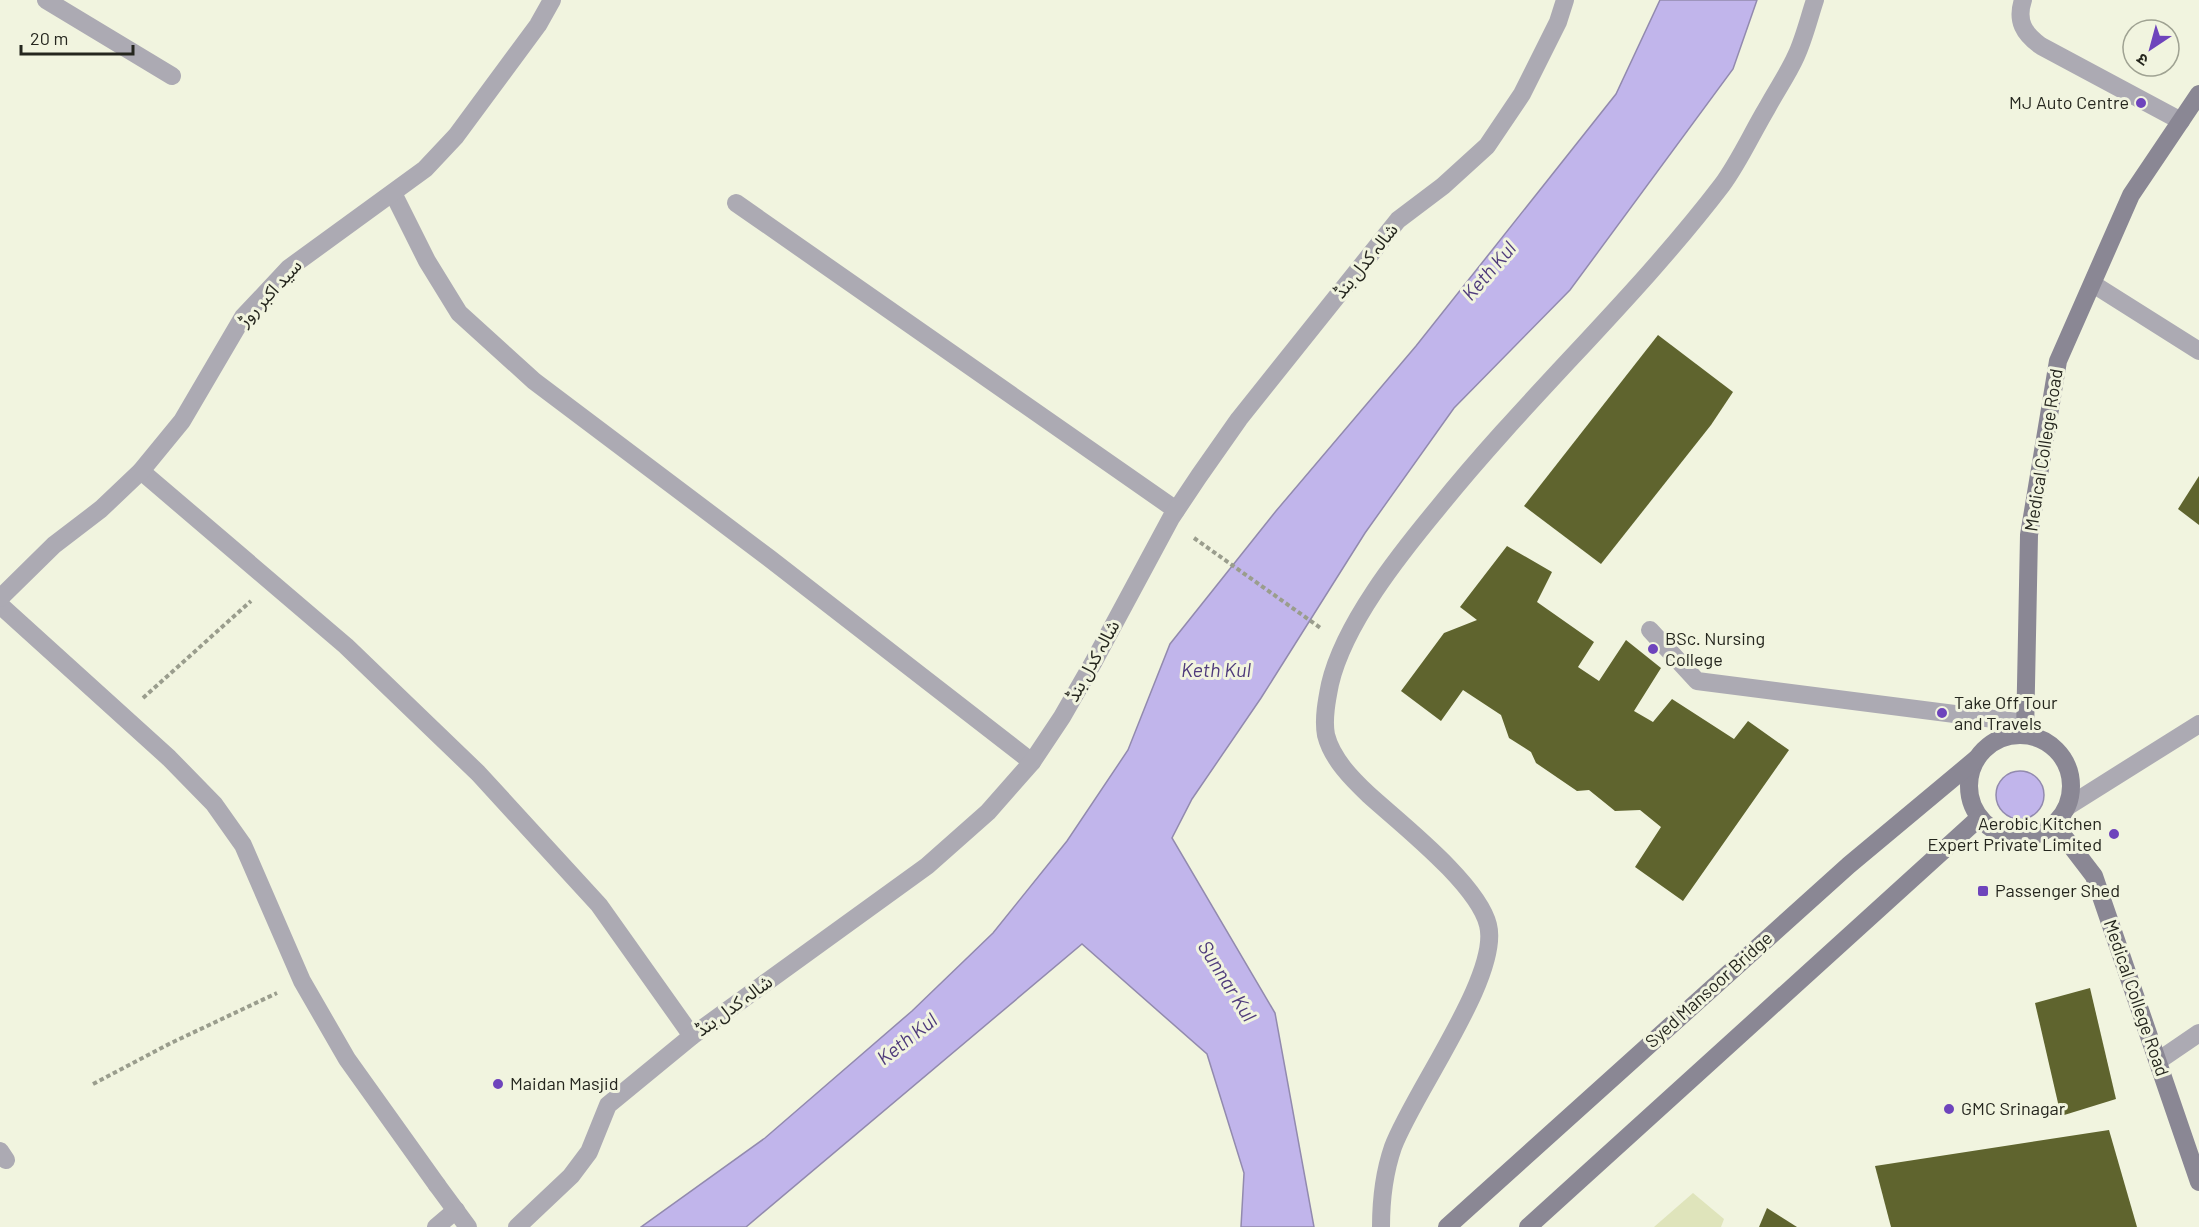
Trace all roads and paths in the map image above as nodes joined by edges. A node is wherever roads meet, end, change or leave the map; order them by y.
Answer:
1 (46, 0) edge
2 (552, 0) edge
3 (1565, 0) edge
4 (1815, 0) edge
5 (2023, 0) edge
6 (172, 76) dead end
7 (2199, 94) edge
8 (2181, 121) junction
9 (393, 194) junction
10 (736, 203) dead end
11 (2092, 284) junction
12 (2199, 351) edge
13 (141, 471) junction
14 (1176, 510) junction
15 (1198, 541) dead end
16 (272, 583) junction
17 (0, 598) edge
18 (0, 605) edge
19 (1323, 630) dead end
20 (1650, 630) dead end
21 (123, 717) junction
22 (2199, 724) edge
23 (2025, 729) junction
24 (1976, 759) junction
25 (1032, 762) junction
26 (2067, 807) junction
27 (1978, 818) junction
28 (2055, 825) junction
29 (302, 981) junction
30 (2199, 1033) edge
31 (692, 1036) junction
32 (2158, 1061) junction
33 (93, 1084) dead end
34 (2199, 1182) edge
35 (456, 1210) junction
36 (436, 1227) edge
37 (468, 1227) edge
38 (517, 1227) edge
39 (1381, 1227) edge
40 (1447, 1227) edge
41 (1528, 1227) edge

1 - 6 street
2 - 9 street, سید اکبر روڑ
3 - 14 street, شالہ کدل بنڈ
4 - 39 street
5 - 8 street
7 - 8 main road, Medical College Road
8 - 11 main road, Medical College Road
9 - 13 street, سید اکبر روڑ
9 - 25 street
10 - 14 street
11 - 12 street
11 - 23 main road, Medical College Road
13 - 16 street
13 - 17 street, سید اکبر روڑ
14 - 25 street, شالہ کدل بنڈ
15 - 19 path
16 - 21 path
16 - 31 street
18 - 21 street
20 - 23 street
21 - 29 street
22 - 26 street
23 - 24 main road
23 - 26 main road
24 - 27 main road
24 - 40 main road, Syed Mansoor Bridge
25 - 31 street, شالہ کدل بنڈ
26 - 28 main road
27 - 28 main road
27 - 41 main road
28 - 32 main road, Medical College Road
29 - 33 path
29 - 35 street
30 - 32 street
31 - 38 street, شالہ کدل بنڈ
32 - 34 main road, Medical College Road
35 - 36 street
35 - 37 street

